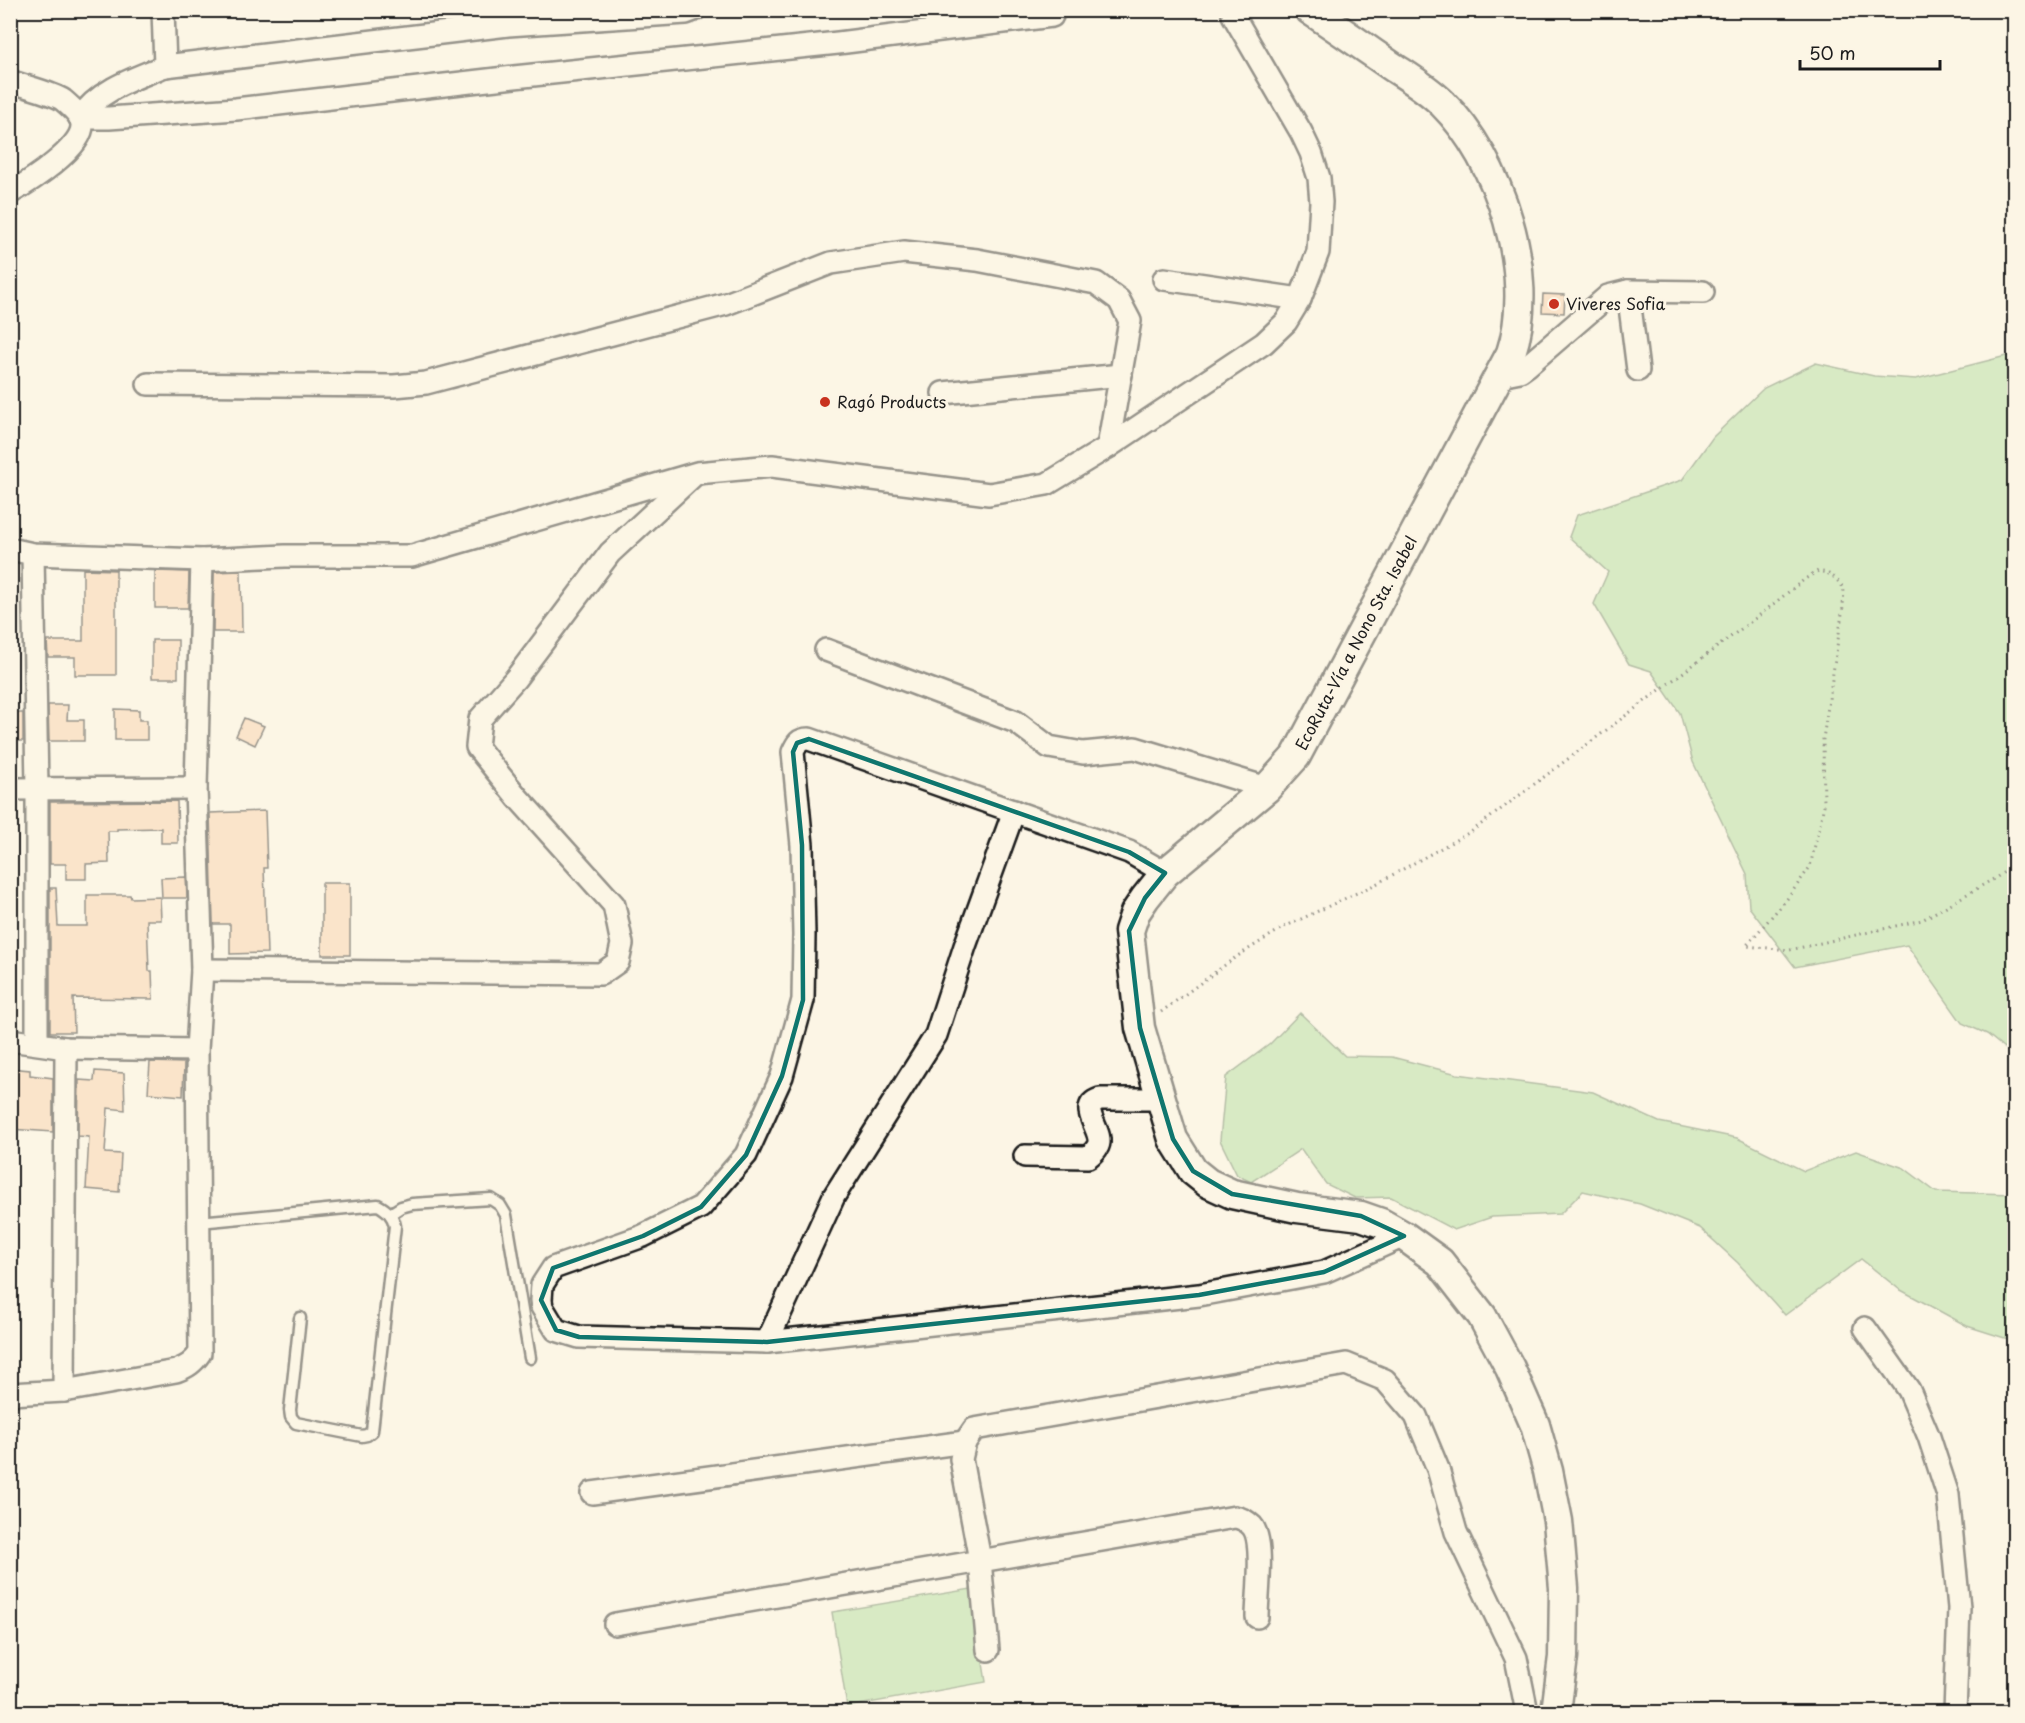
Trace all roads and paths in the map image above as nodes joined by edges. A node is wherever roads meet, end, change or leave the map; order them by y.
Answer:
1 (163, 10) edge
2 (694, 10) edge
3 (947, 10) edge
4 (1233, 10) edge
5 (1310, 10) edge
6 (1052, 16) dead end
7 (983, 24) junction
8 (165, 66) junction
9 (10, 81) edge
10 (80, 118) junction
11 (10, 193) edge
12 (1164, 279) dead end
13 (1628, 291) junction
14 (1703, 292) dead end
15 (1300, 299) junction
16 (1638, 370) dead end
17 (1121, 375) junction
18 (1500, 375) junction
19 (148, 384) dead end
20 (944, 393) dead end
21 (1108, 447) junction
22 (697, 472) junction
23 (10, 549) edge
24 (33, 554) junction
25 (202, 560) junction
26 (826, 650) dead end
27 (196, 788) junction
28 (1267, 788) junction
29 (10, 789) edge
30 (37, 789) junction
31 (1014, 811) junction
32 (2014, 865) edge
33 (1166, 873) junction
34 (202, 970) junction
35 (1140, 1028) junction
36 (10, 1040) edge
37 (37, 1043) junction
38 (66, 1048) junction
39 (197, 1050) junction
40 (1160, 1099) junction
41 (1025, 1156) dead end
42 (390, 1214) junction
43 (199, 1222) junction
44 (1404, 1236) junction
45 (300, 1318) dead end
46 (1865, 1328) dead end
47 (766, 1342) junction
48 (530, 1358) dead end
49 (64, 1391) junction
50 (10, 1394) edge
51 (965, 1442) junction
52 (592, 1493) dead end
53 (980, 1560) junction
54 (1257, 1617) dead end
55 (615, 1624) dead end
56 (988, 1650) dead end
57 (1527, 1713) edge
58 (1556, 1713) edge
59 (1955, 1713) edge

1 - 8 street
2 - 8 street
3 - 7 street
4 - 15 street
5 - 18 main road, EcoRuta-Vía a Nono Sta. Isabel
6 - 7 street
7 - 10 street
8 - 10 street
9 - 10 street
10 - 11 street
12 - 15 street
13 - 14 street
13 - 16 street
13 - 18 street
15 - 21 street
17 - 19 street
17 - 20 street
17 - 21 street
18 - 28 main road, EcoRuta-Vía a Nono Sta. Isabel
21 - 22 street
22 - 25 street
22 - 34 street
23 - 24 street
24 - 25 street
24 - 30 street
25 - 27 street
26 - 28 street
27 - 30 street
27 - 34 street
28 - 33 main road, EcoRuta-Vía a Nono Sta. Isabel
29 - 30 street
30 - 37 street
31 - 33 street
31 - 47 street
31 - 47 street
32 - 35 path
33 - 35 main road, EcoRuta-Vía a Nono Sta. Isabel
34 - 39 street
35 - 40 main road, EcoRuta-Vía a Nono Sta. Isabel
36 - 37 street
37 - 38 street
38 - 39 street
38 - 49 street
39 - 43 street
40 - 41 street
40 - 44 main road, EcoRuta-Vía a Nono Sta. Isabel
42 - 43 lane
42 - 45 lane
42 - 48 lane
43 - 49 street
44 - 47 street
44 - 58 main road, EcoRuta-Vía a Nono Sta. Isabel
46 - 59 street
49 - 50 street
51 - 52 street
51 - 53 street
51 - 57 street
53 - 54 street
53 - 55 street
53 - 56 street

